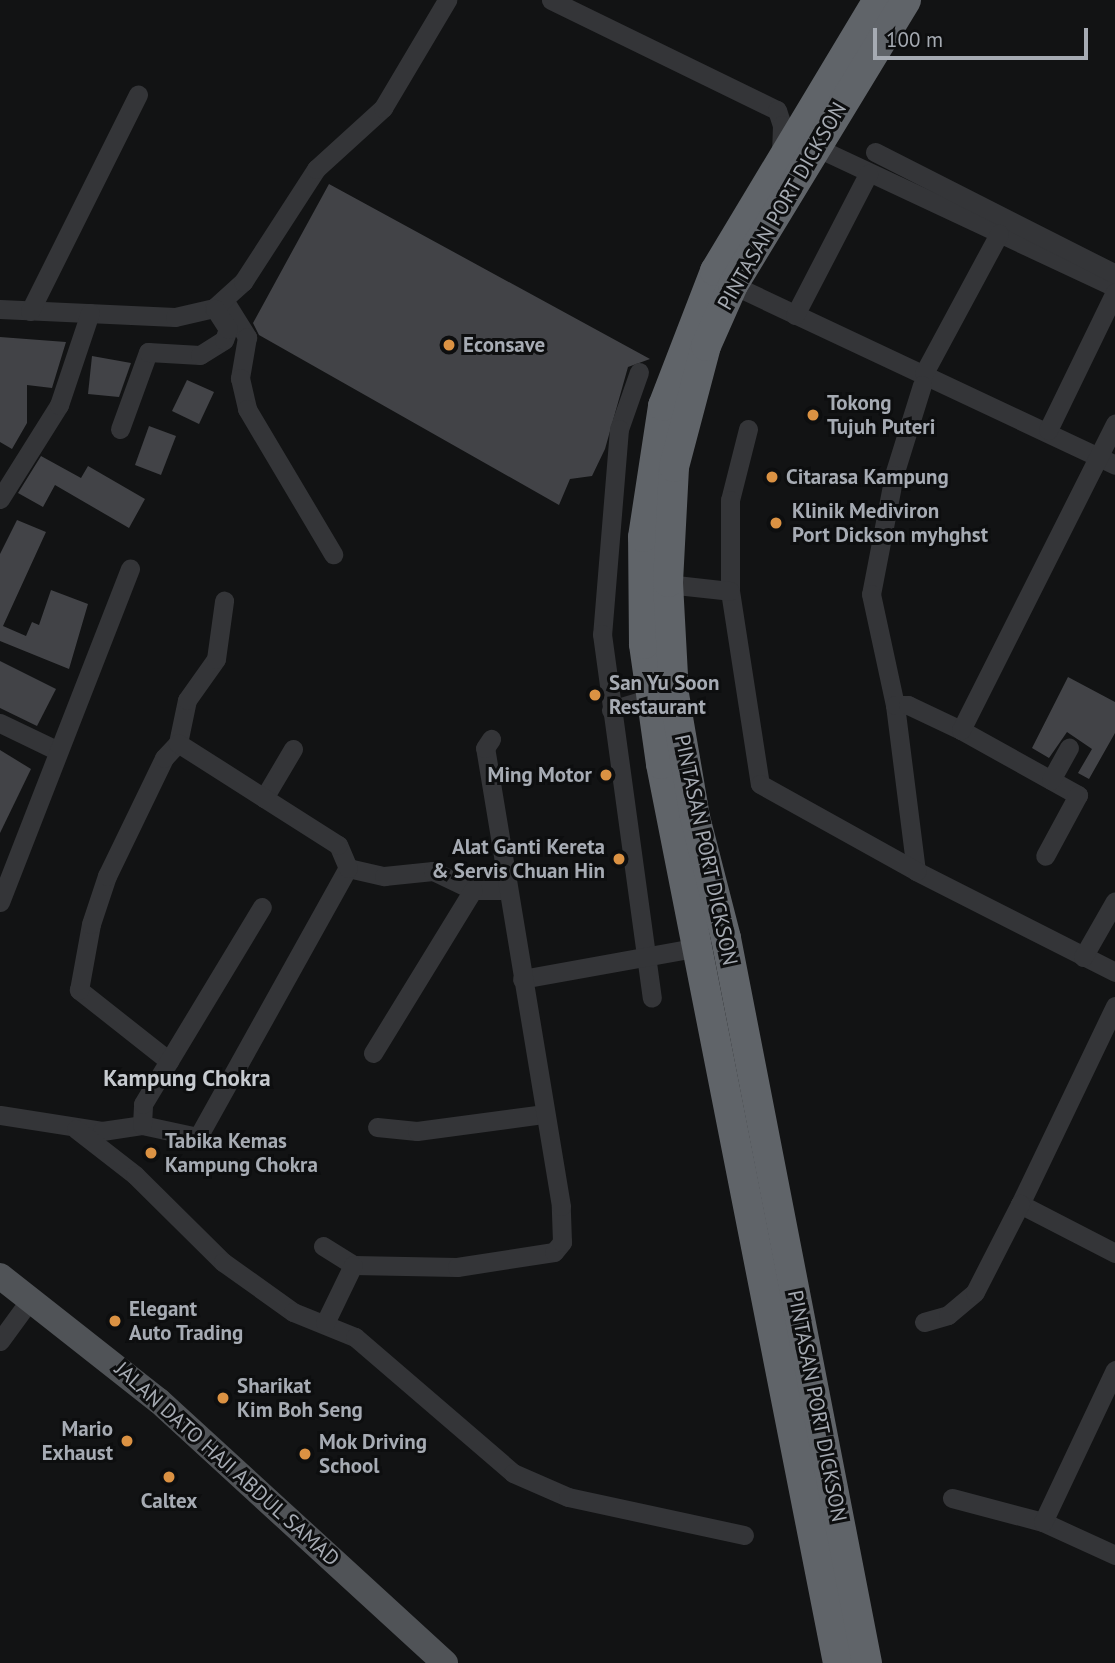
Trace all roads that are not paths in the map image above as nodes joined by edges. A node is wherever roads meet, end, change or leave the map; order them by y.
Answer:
1 (447, 0) edge
2 (551, 0) edge
3 (878, 0) edge
4 (906, 0) edge
5 (138, 94) dead end
6 (796, 147) junction
7 (875, 152) dead end
8 (868, 174) junction
9 (999, 234) junction
10 (1115, 274) edge
11 (733, 285) junction
12 (1115, 290) edge
13 (219, 304) junction
14 (0, 309) edge
15 (30, 311) junction
16 (90, 313) junction
17 (795, 315) junction
18 (639, 372) dead end
19 (923, 379) junction
20 (1115, 424) edge
21 (120, 429) dead end
22 (748, 429) dead end
23 (1048, 430) junction
24 (1107, 461) edge
25 (0, 499) edge
26 (333, 554) dead end
27 (130, 568) dead end
28 (655, 584) junction
29 (730, 591) junction
30 (225, 601) dead end
31 (651, 698) junction
32 (895, 705) junction
33 (611, 710) junction
34 (0, 723) edge
35 (961, 730) junction
36 (491, 739) dead end
37 (178, 743) junction
38 (1069, 748) dead end
39 (293, 749) dead end
40 (56, 750) junction
41 (1051, 780) junction
42 (264, 798) junction
43 (695, 817) junction
44 (1045, 856) dead end
45 (348, 868) junction
46 (5, 871) edge
47 (916, 871) junction
48 (473, 890) junction
49 (506, 890) junction
50 (1115, 901) edge
51 (0, 902) edge
52 (262, 906) dead end
53 (700, 947) junction
54 (648, 955) junction
55 (1083, 957) junction
56 (1115, 972) edge
57 (523, 979) junction
58 (652, 998) dead end
59 (1115, 1006) edge
60 (743, 1029) junction
61 (373, 1053) dead end
62 (169, 1061) junction
63 (545, 1114) junction
64 (0, 1115) edge
65 (142, 1125) junction
66 (377, 1127) dead end
67 (76, 1129) junction
68 (1020, 1204) junction
69 (323, 1246) dead end
70 (1115, 1252) edge
71 (352, 1265) junction
72 (0, 1276) edge
73 (32, 1297) junction
74 (924, 1322) dead end
75 (325, 1324) junction
76 (0, 1341) edge
77 (1115, 1370) edge
78 (1110, 1394) edge
79 (952, 1499) dead end
80 (1043, 1522) junction
81 (744, 1535) dead end
82 (1115, 1555) edge
83 (446, 1663) edge
84 (838, 1663) edge
85 (867, 1663) edge

1 - 13 street
2 - 6 street
3 - 6 highway, PINTASAN PORT DICKSON
4 - 6 highway, PINTASAN PORT DICKSON
5 - 15 street
6 - 8 street
6 - 11 highway, PINTASAN PORT DICKSON
6 - 28 highway, PINTASAN PORT DICKSON
7 - 10 street
8 - 9 street
8 - 17 street
9 - 12 street
9 - 19 street
11 - 17 street
11 - 28 highway, PINTASAN PORT DICKSON
12 - 23 street
13 - 16 street
13 - 21 street
13 - 26 street
14 - 15 street
15 - 16 street
16 - 25 street
17 - 19 street
18 - 33 street
19 - 23 street
19 - 32 street
20 - 24 street
22 - 29 street
23 - 24 street
24 - 35 street
27 - 40 street
28 - 29 street
28 - 31 highway, PINTASAN PORT DICKSON
28 - 43 highway, PINTASAN PORT DICKSON
29 - 47 street
30 - 37 street
31 - 33 street
31 - 53 highway, PINTASAN PORT DICKSON
32 - 35 street
32 - 47 street
33 - 54 street
34 - 40 street
35 - 41 street
36 - 49 street
37 - 42 street
37 - 62 street
38 - 41 street
39 - 42 street
40 - 46 street
41 - 44 street
42 - 45 street
43 - 53 highway
43 - 60 highway, PINTASAN PORT DICKSON
45 - 48 street
45 - 65 street
46 - 51 street
47 - 55 street
48 - 49 street
48 - 61 street
49 - 57 street
50 - 55 street
52 - 62 street
53 - 54 street
53 - 60 highway
53 - 84 highway, PINTASAN PORT DICKSON
54 - 57 street
54 - 58 street
55 - 56 street
57 - 63 street
59 - 68 street
60 - 85 highway, PINTASAN PORT DICKSON
62 - 65 street
63 - 66 street
63 - 71 street
64 - 67 street
65 - 67 street
67 - 75 street
68 - 70 street
68 - 74 street
69 - 71 street
71 - 75 street
72 - 73 main road, JALAN DATO HAJI ABDUL SAMAD
73 - 76 street
73 - 83 main road, JALAN DATO HAJI ABDUL SAMAD
75 - 81 street
77 - 78 street
78 - 80 street
79 - 80 street
80 - 82 street

